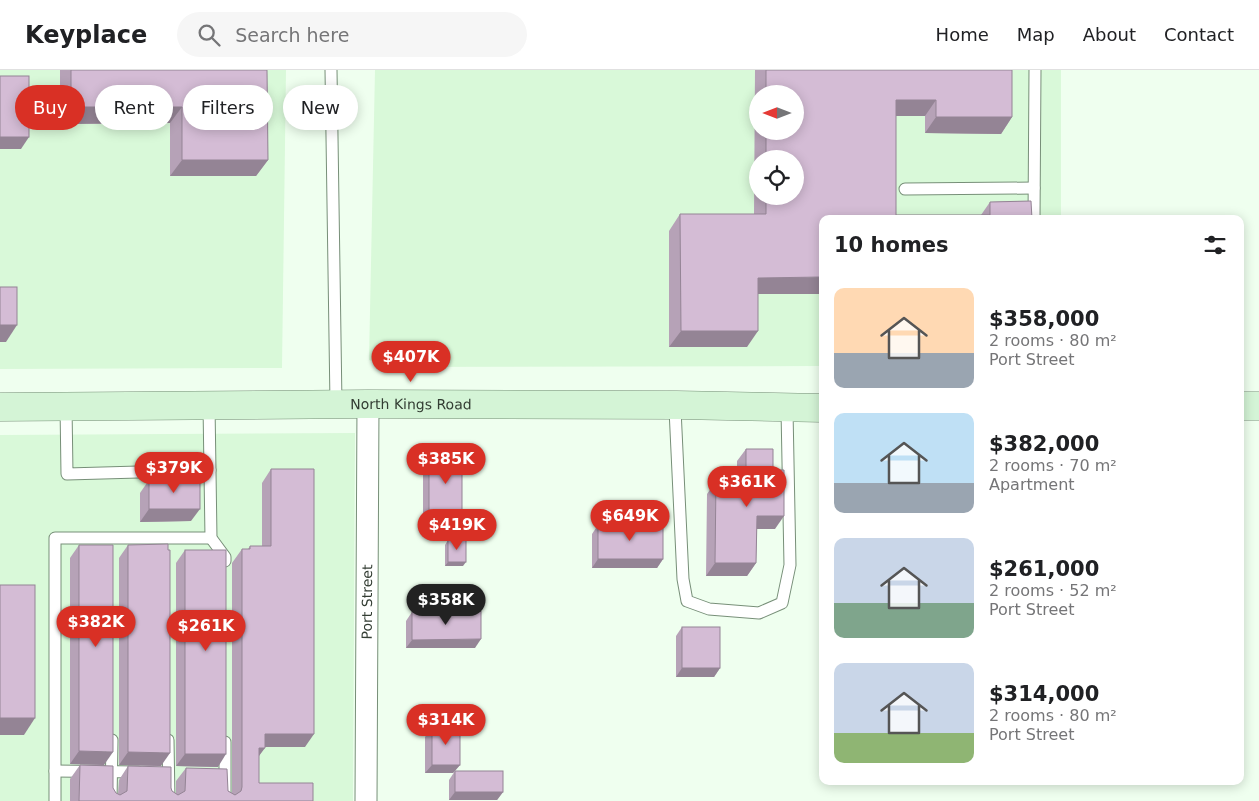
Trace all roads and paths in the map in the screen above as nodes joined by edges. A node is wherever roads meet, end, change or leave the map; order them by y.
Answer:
1 (332, 70) edge
2 (1035, 70) edge
3 (1034, 188) junction
4 (905, 189) dead end
5 (1034, 215) edge
6 (336, 404) junction
7 (368, 404) junction
8 (209, 405) junction
9 (676, 405) junction
10 (0, 406) edge
11 (66, 406) junction
12 (1244, 406) edge
13 (1259, 406) edge
14 (790, 408) junction
15 (819, 408) edge
16 (210, 470) junction
17 (211, 538) junction
18 (225, 577) edge
19 (168, 724) edge
20 (112, 732) edge
21 (225, 735) edge
22 (55, 771) junction
23 (112, 771) junction
24 (164, 772) junction
25 (55, 801) edge
26 (111, 801) edge
27 (168, 801) edge
28 (226, 801) edge
29 (366, 801) edge

1 - 6 lane
2 - 3 lane
3 - 4 lane
3 - 5 lane
6 - 7 main road, North Kings Road
6 - 8 main road, North Kings Road
7 - 9 main road, North Kings Road
7 - 29 street, Port Street
8 - 11 main road, North Kings Road
8 - 16 lane
9 - 14 main road, North Kings Road
9 - 14 lane
10 - 11 main road, North Kings Road
11 - 16 lane
12 - 13 main road
14 - 15 main road, North Kings Road
16 - 17 lane
17 - 18 lane
17 - 22 lane
19 - 24 lane
20 - 23 lane
21 - 28 lane
22 - 23 lane
22 - 25 lane
23 - 24 lane
23 - 26 lane
24 - 27 lane

